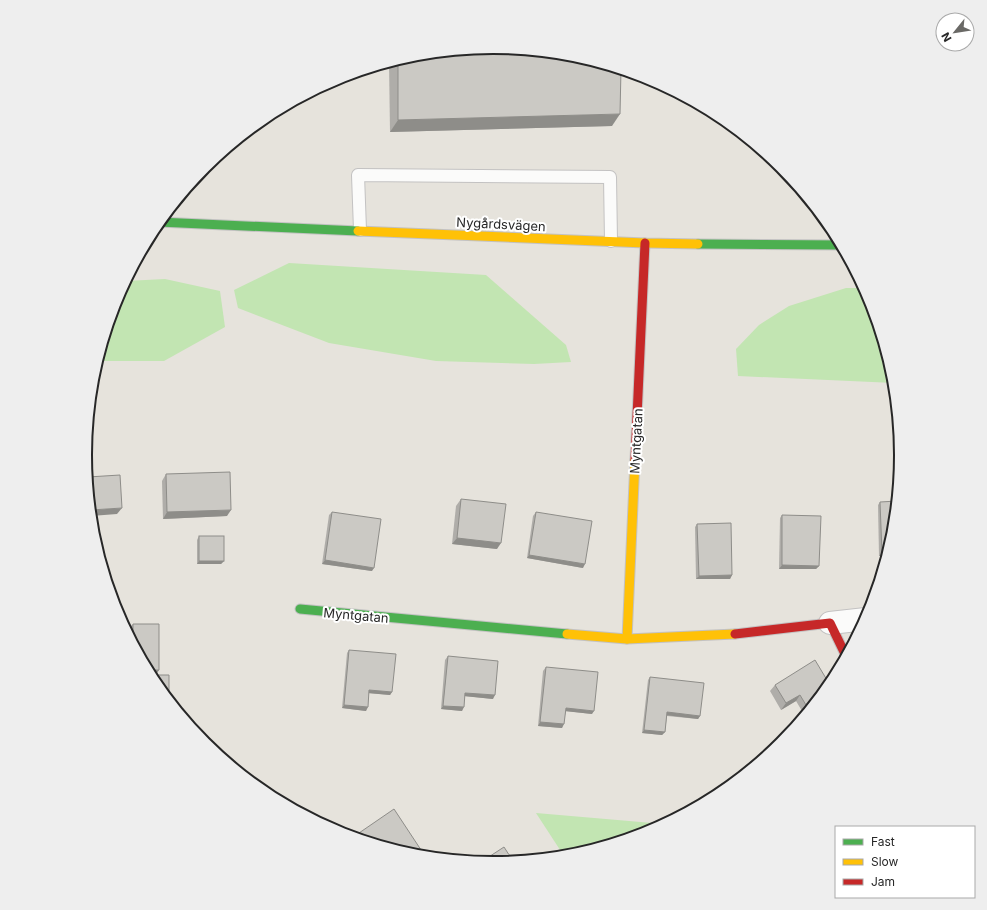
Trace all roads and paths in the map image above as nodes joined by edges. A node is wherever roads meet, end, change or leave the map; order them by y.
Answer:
1 (167, 222) edge
2 (360, 230) junction
3 (611, 241) junction
4 (645, 243) junction
5 (835, 245) edge
6 (300, 609) dead end
7 (859, 620) edge
8 (830, 623) junction
9 (627, 639) junction
10 (844, 651) edge

1 - 2 street, Nygårdsvägen
2 - 3 street, Nygårdsvägen
2 - 3 lane
3 - 4 street, Nygårdsvägen
4 - 5 street, Nygårdsvägen
4 - 9 street, Myntgatan
6 - 9 street, Myntgatan
7 - 8 street, Myntgatan
8 - 9 street, Myntgatan
8 - 10 street

